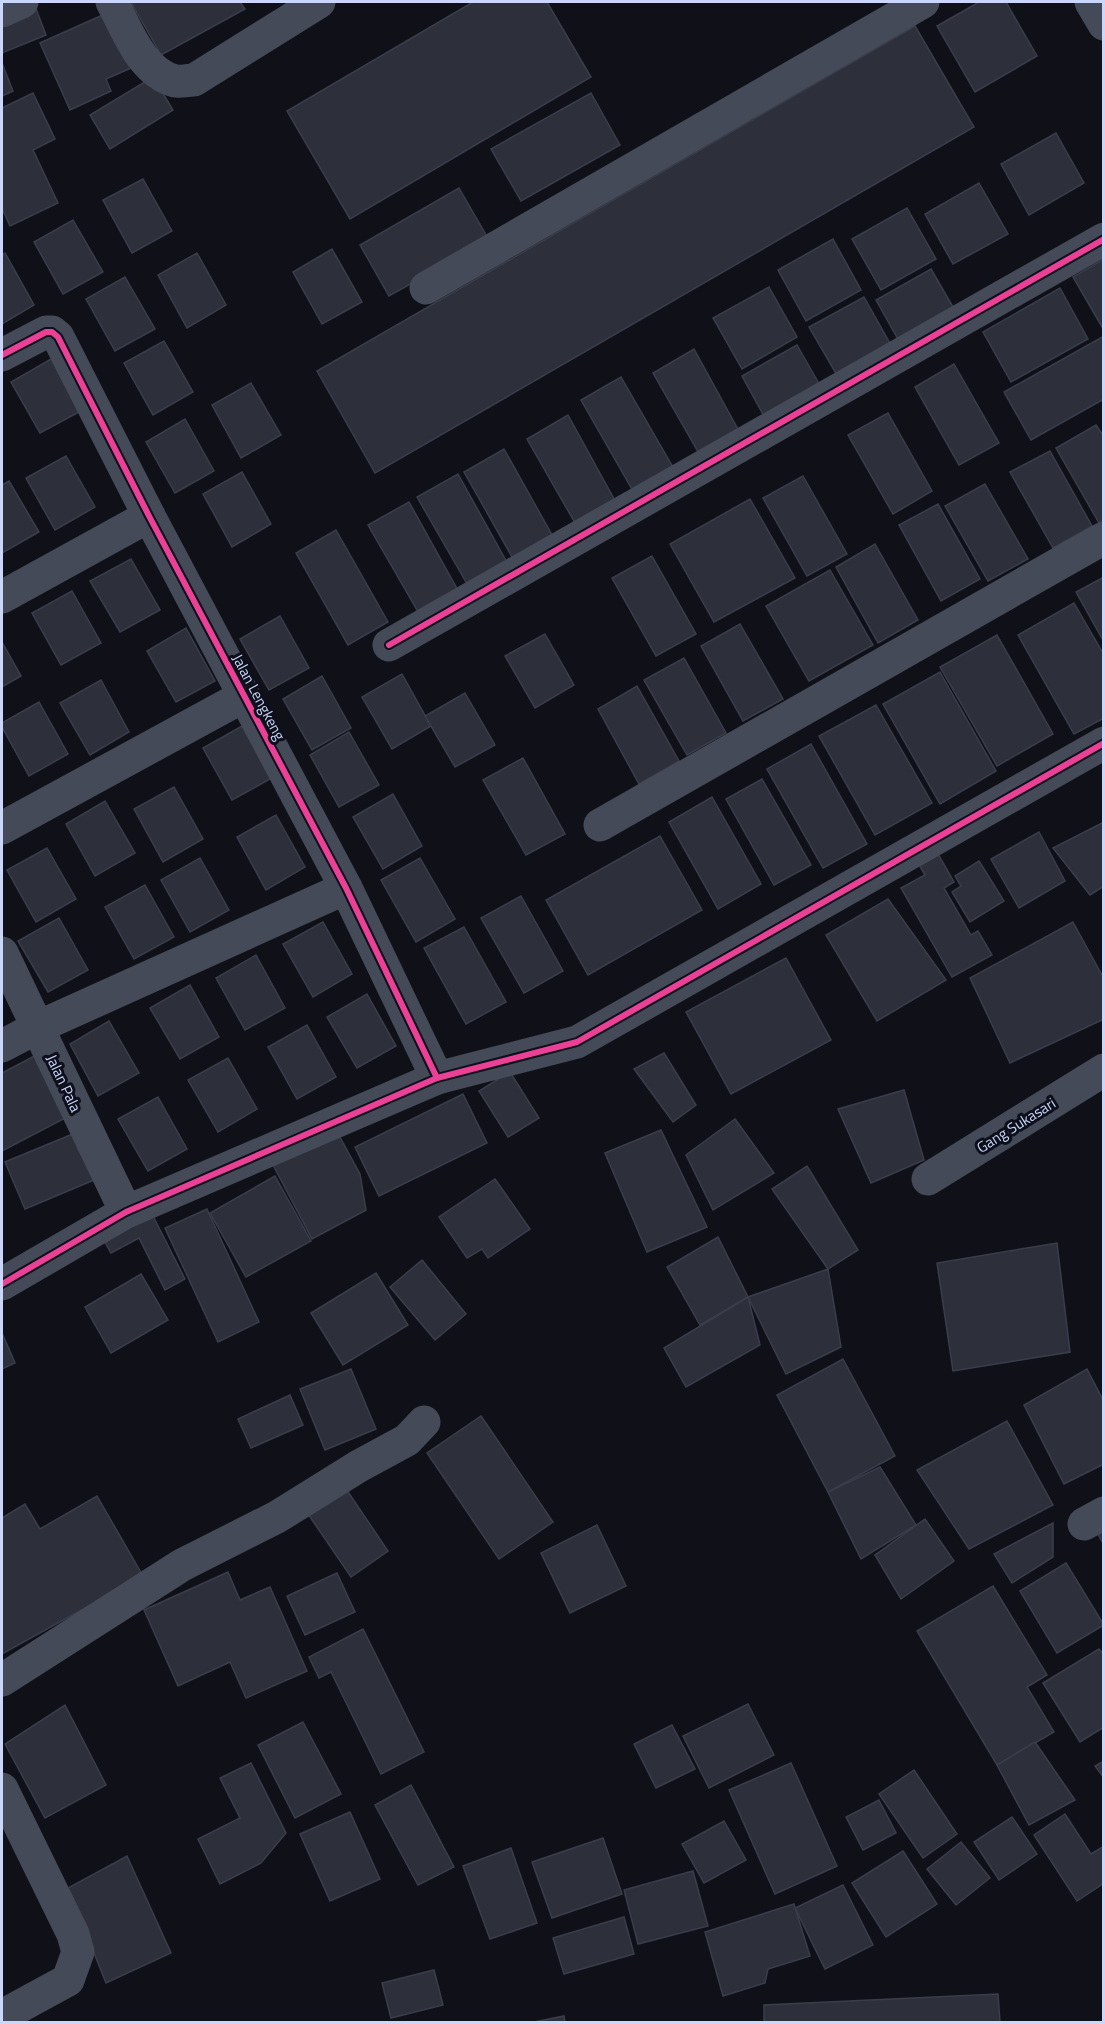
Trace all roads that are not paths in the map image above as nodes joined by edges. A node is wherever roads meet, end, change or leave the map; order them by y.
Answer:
1 (22, 2) edge
2 (112, 2) edge
3 (319, 2) edge
4 (923, 2) edge
5 (1091, 2) edge
6 (2, 11) edge
7 (1104, 24) edge
8 (1104, 239) edge
9 (426, 288) dead end
10 (2, 355) edge
11 (149, 516) junction
12 (1104, 538) edge
13 (2, 597) edge
14 (389, 645) dead end
15 (244, 696) junction
16 (1104, 743) edge
17 (600, 825) dead end
18 (2, 828) edge
19 (346, 888) junction
20 (2, 953) edge
21 (38, 1027) junction
22 (2, 1046) edge
23 (1104, 1070) edge
24 (437, 1078) junction
25 (928, 1179) dead end
26 (126, 1212) junction
27 (2, 1284) edge
28 (424, 1422) dead end
29 (2, 1680) edge
30 (2, 1789) edge
31 (2, 2016) edge

1 - 6 street
2 - 3 street
4 - 9 street
5 - 7 street
8 - 14 street
10 - 11 street, Jalan Lengkeng
11 - 13 street
11 - 15 street, Jalan Lengkeng
12 - 17 street
15 - 18 street
15 - 19 street, Jalan Lengkeng
16 - 24 street
19 - 21 street
19 - 24 street, Jalan Lengkeng
20 - 21 street, Jalan Pala
21 - 22 street
21 - 26 street, Jalan Pala
23 - 25 street, Gang Sukasari
24 - 26 street
26 - 27 street
28 - 29 street
30 - 31 street

